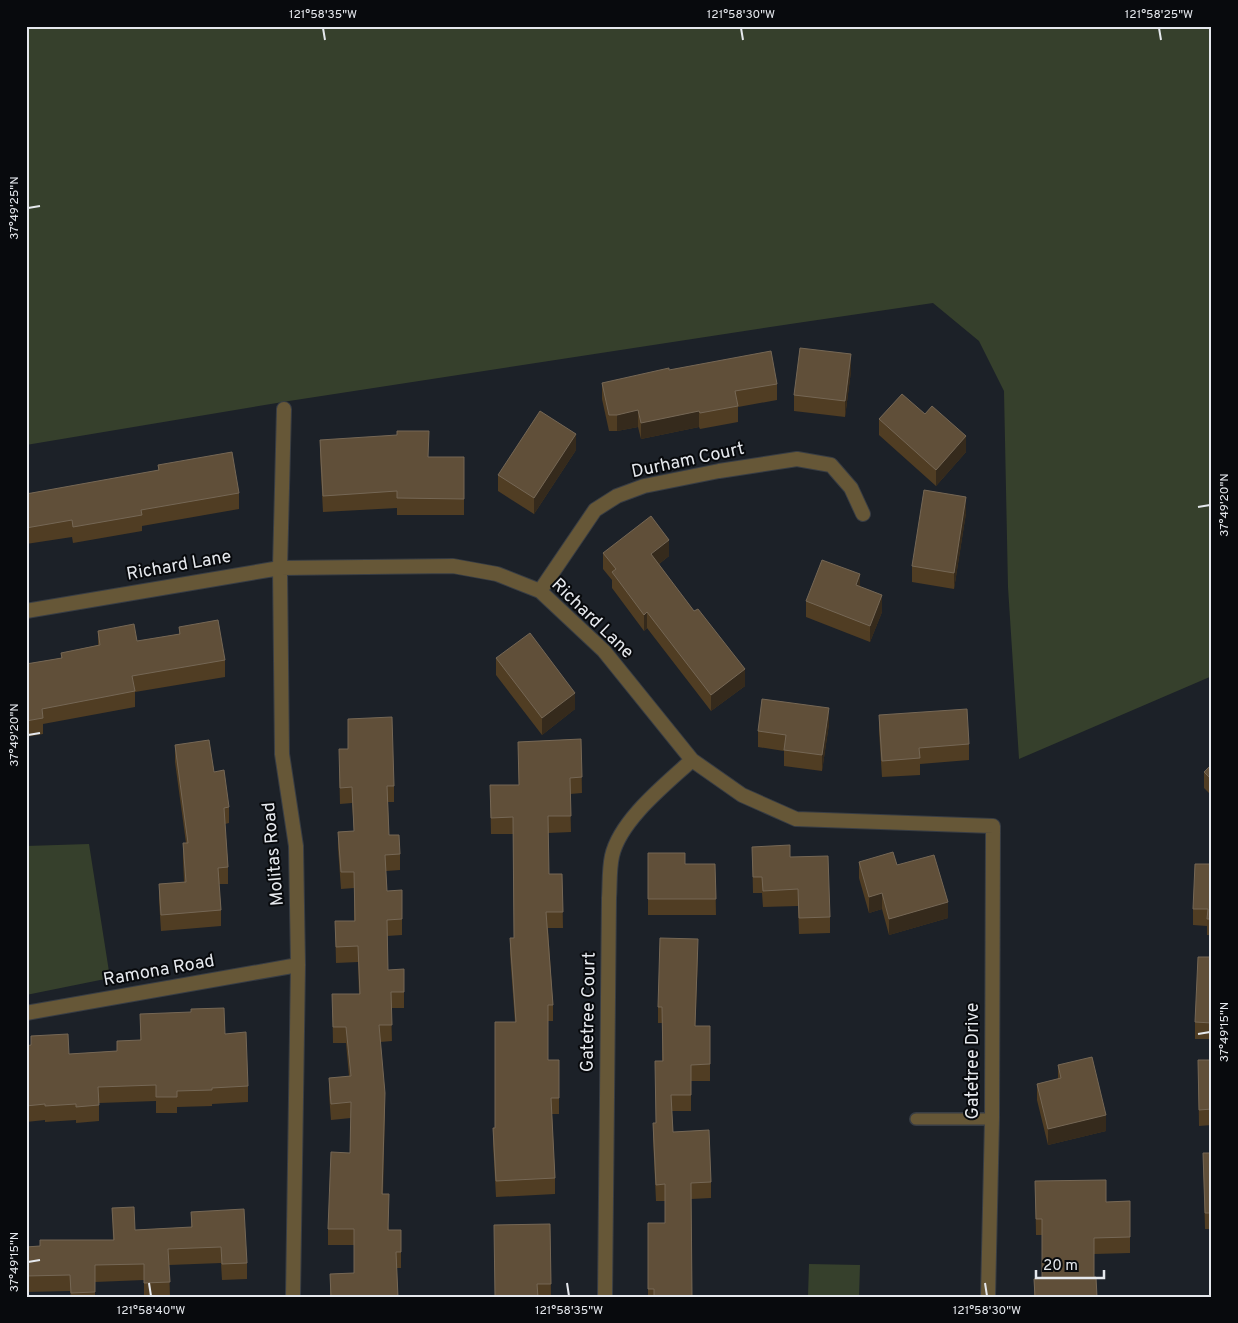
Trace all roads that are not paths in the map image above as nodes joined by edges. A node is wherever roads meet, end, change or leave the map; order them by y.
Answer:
1 (284, 409) dead end
2 (863, 514) dead end
3 (280, 568) junction
4 (540, 591) junction
5 (26, 611) edge
6 (692, 760) junction
7 (993, 826) joint
8 (298, 965) junction
9 (26, 1013) edge
10 (916, 1119) dead end
11 (992, 1119) junction
12 (292, 1297) edge
13 (605, 1297) edge
14 (988, 1297) edge

1 - 3 street, Molitas Road
2 - 4 street, Durham Court
3 - 4 street, Richard Lane
3 - 5 street, Richard Lane
3 - 8 street, Molitas Road
4 - 6 street, Richard Lane
6 - 7 street, Richard Lane
6 - 13 street, Gatetree Court
7 - 11 street, Gatetree Drive
8 - 9 street, Ramona Road
8 - 12 street, Molitas Road
10 - 11 lane
11 - 14 street, Gatetree Drive

